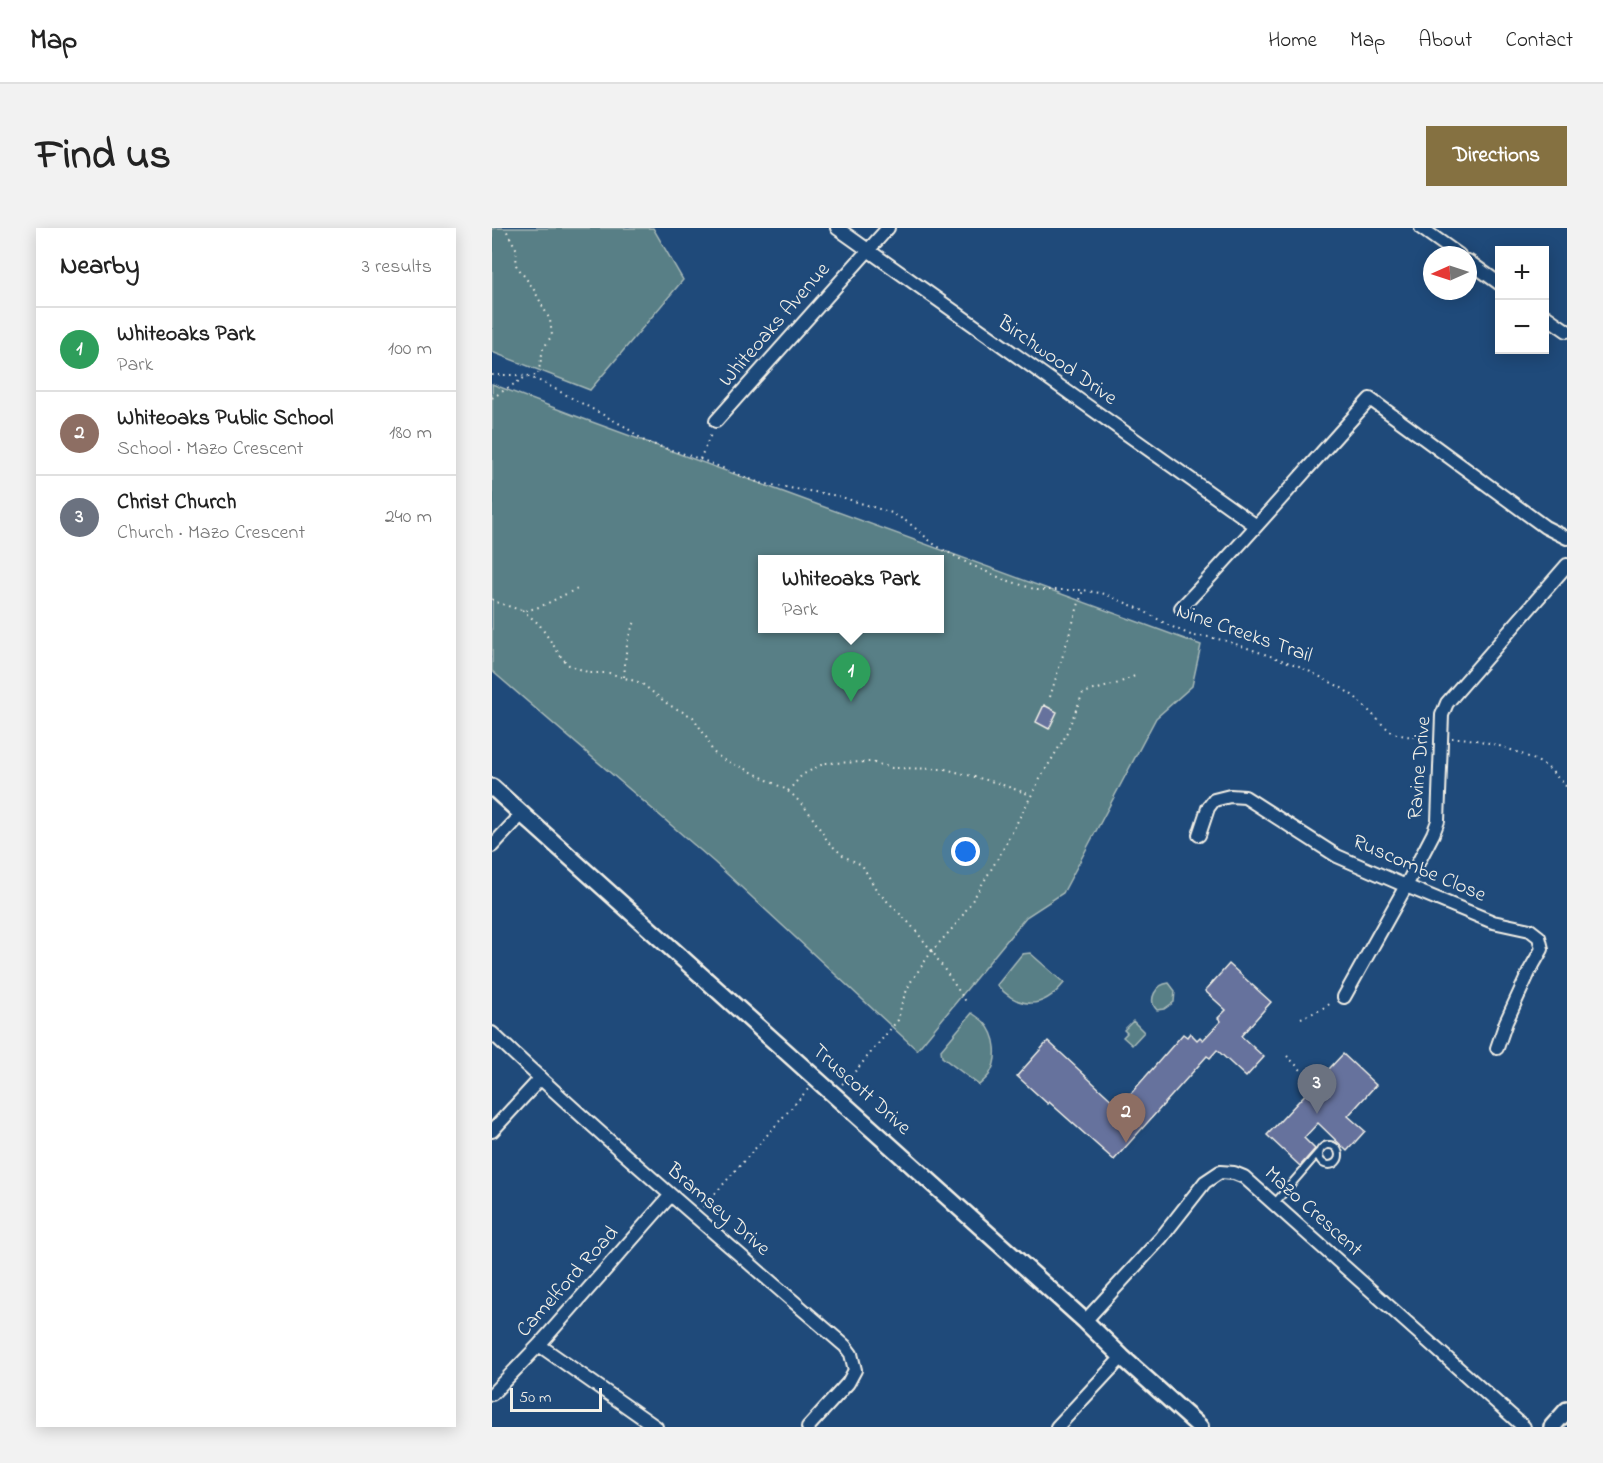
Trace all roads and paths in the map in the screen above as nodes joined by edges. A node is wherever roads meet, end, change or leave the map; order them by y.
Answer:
1 (505, 228) edge
2 (837, 228) edge
3 (888, 228) edge
4 (1421, 228) edge
5 (1446, 246) edge
6 (868, 250) junction
7 (1477, 267) edge
8 (1495, 280) edge
9 (1549, 318) edge
10 (1567, 331) edge
11 (492, 375) edge
12 (527, 376) junction
13 (492, 398) edge
14 (716, 421) joint
15 (700, 459) junction
16 (1255, 525) junction
17 (1567, 538) edge
18 (1567, 565) edge
19 (581, 588) dead end
20 (1083, 590) junction
21 (492, 599) edge
22 (1181, 608) dead end
23 (522, 610) junction
24 (635, 622) dead end
25 (1137, 675) dead end
26 (624, 677) junction
27 (1050, 697) dead end
28 (1442, 739) junction
29 (492, 787) edge
30 (1567, 787) edge
31 (788, 792) junction
32 (1031, 795) junction
33 (522, 814) junction
34 (1198, 835) dead end
35 (492, 846) edge
36 (1406, 886) junction
37 (932, 951) junction
38 (1344, 997) joint
39 (967, 1003) dead end
40 (1301, 1018) dead end
41 (492, 1032) edge
42 (1497, 1048) dead end
43 (1287, 1056) dead end
44 (540, 1079) junction
45 (1315, 1084) dead end
46 (824, 1086) junction
47 (492, 1131) edge
48 (1318, 1154) dead end
49 (671, 1195) junction
50 (1274, 1204) junction
51 (696, 1216) junction
52 (1085, 1320) junction
53 (539, 1345) junction
54 (1122, 1356) junction
55 (492, 1394) edge
56 (1567, 1410) edge
57 (656, 1427) edge
58 (808, 1427) edge
59 (1057, 1427) edge
60 (1200, 1427) edge
61 (1524, 1427) edge
62 (1551, 1427) edge

1 - 12 path
2 - 6 street, Birchwood Drive
3 - 6 street, Whiteoaks Avenue
4 - 5 street
6 - 14 street, Whiteoaks Avenue
6 - 16 street, Birchwood Drive
7 - 8 street
9 - 10 street
11 - 12 path
12 - 13 path
12 - 15 path, Nine Creeks Trail
14 - 15 path
15 - 20 path, Nine Creeks Trail
16 - 17 street
16 - 22 street
18 - 28 street, Ravine Drive
19 - 23 path
20 - 27 path
20 - 28 path, Nine Creeks Trail
21 - 23 path
23 - 26 path
24 - 26 path
25 - 32 path
26 - 31 path
28 - 30 path, Nine Creeks Trail
28 - 36 street, Ravine Drive
29 - 33 street, Truscott Drive
31 - 32 path
31 - 37 path
32 - 37 path
33 - 35 street
33 - 46 street, Truscott Drive
34 - 36 street, Ruscombe Close
36 - 38 street, Ravine Drive
36 - 42 street, Ruscombe Close
37 - 39 path
37 - 46 path
38 - 40 path
41 - 44 street, Bramsey Drive
43 - 45 path
44 - 47 street
44 - 49 street, Bramsey Drive
46 - 51 path
46 - 52 street, Truscott Drive
48 - 50 lane
49 - 51 street, Bramsey Drive
49 - 53 street, Camelford Road
50 - 52 street, Mazo Crescent
50 - 61 street, Mazo Crescent
51 - 58 street, Bramsey Drive
52 - 54 street, Truscott Drive
53 - 55 street, Camelford Road
53 - 57 street
54 - 59 street
54 - 60 street, Truscott Drive
56 - 62 street

